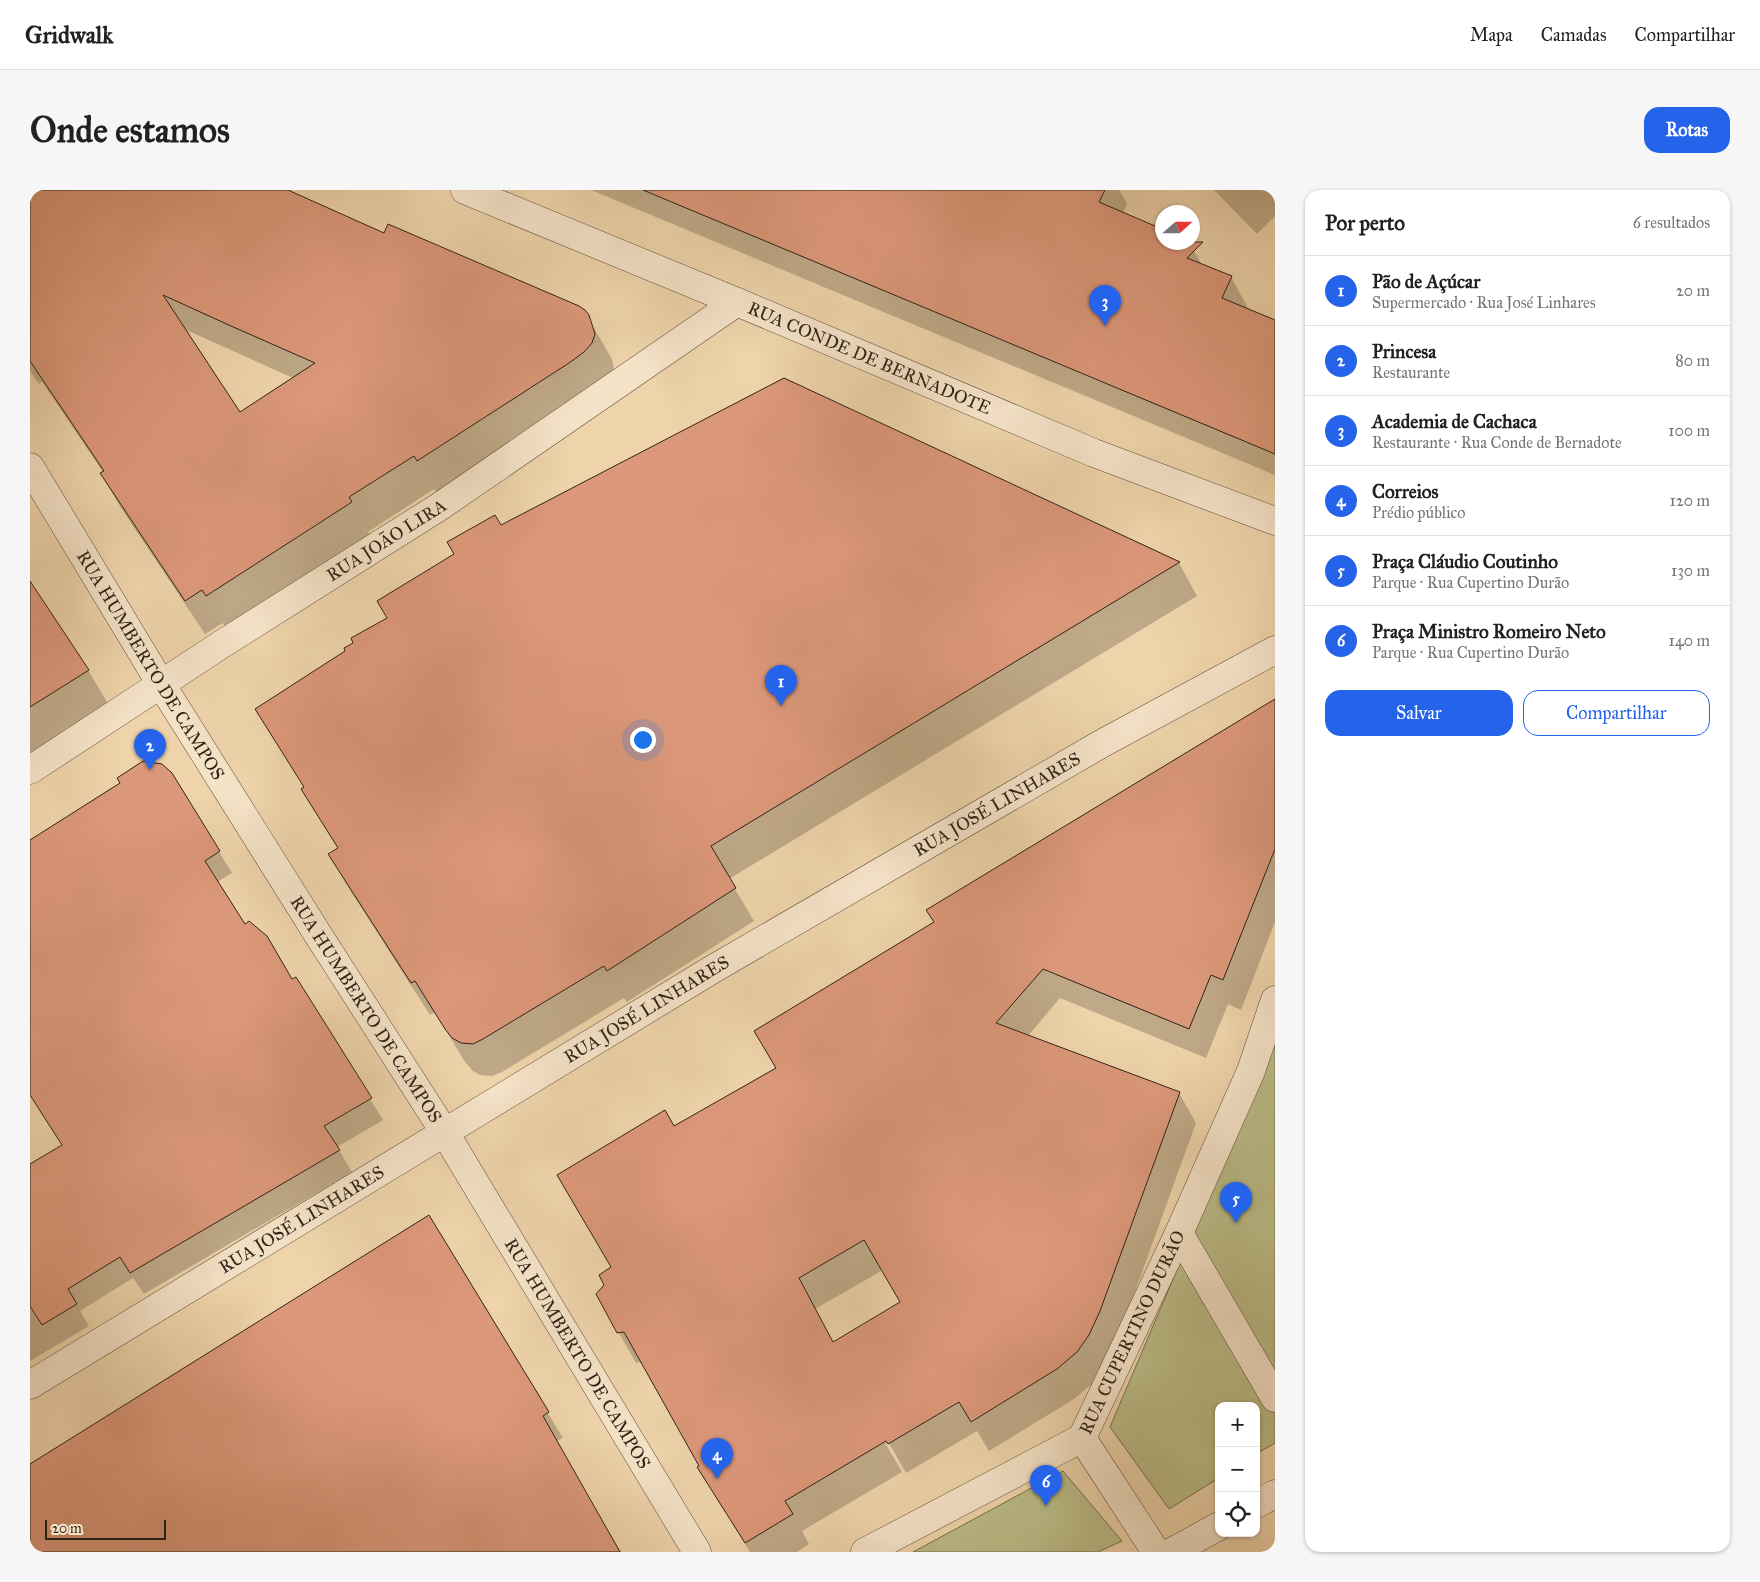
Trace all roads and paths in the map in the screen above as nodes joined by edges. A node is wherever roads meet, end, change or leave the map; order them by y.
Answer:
1 (465, 190) edge
2 (737, 302) junction
3 (30, 467) edge
4 (1275, 521) edge
5 (1275, 650) edge
6 (161, 684) junction
7 (30, 770) edge
8 (1275, 1000) edge
9 (445, 1133) junction
10 (1179, 1233) junction
11 (30, 1385) edge
12 (1275, 1398) edge
13 (1082, 1438) junction
14 (1275, 1494) edge
15 (1260, 1502) edge
16 (1215, 1528) edge
17 (697, 1552) edge
18 (865, 1552) edge
19 (1156, 1552) edge
20 (1172, 1552) edge

1 - 2 street, RUA CONDE DE BERNADOTE
2 - 4 street, RUA CONDE DE BERNADOTE
2 - 6 street, RUA JOÃO LIRA
3 - 6 street, RUA HUMBERTO DE CAMPOS
5 - 9 street, RUA JOSÉ LINHARES
6 - 7 street, RUA JOÃO LIRA
6 - 9 street, RUA HUMBERTO DE CAMPOS
8 - 10 street, RUA CUPERTINO DURÃO
9 - 11 street, RUA JOSÉ LINHARES
9 - 17 street, RUA HUMBERTO DE CAMPOS
10 - 12 street
10 - 13 street, RUA CUPERTINO DURÃO
13 - 18 street, RUA CUPERTINO DURÃO
13 - 19 street
14 - 15 street
16 - 20 street

